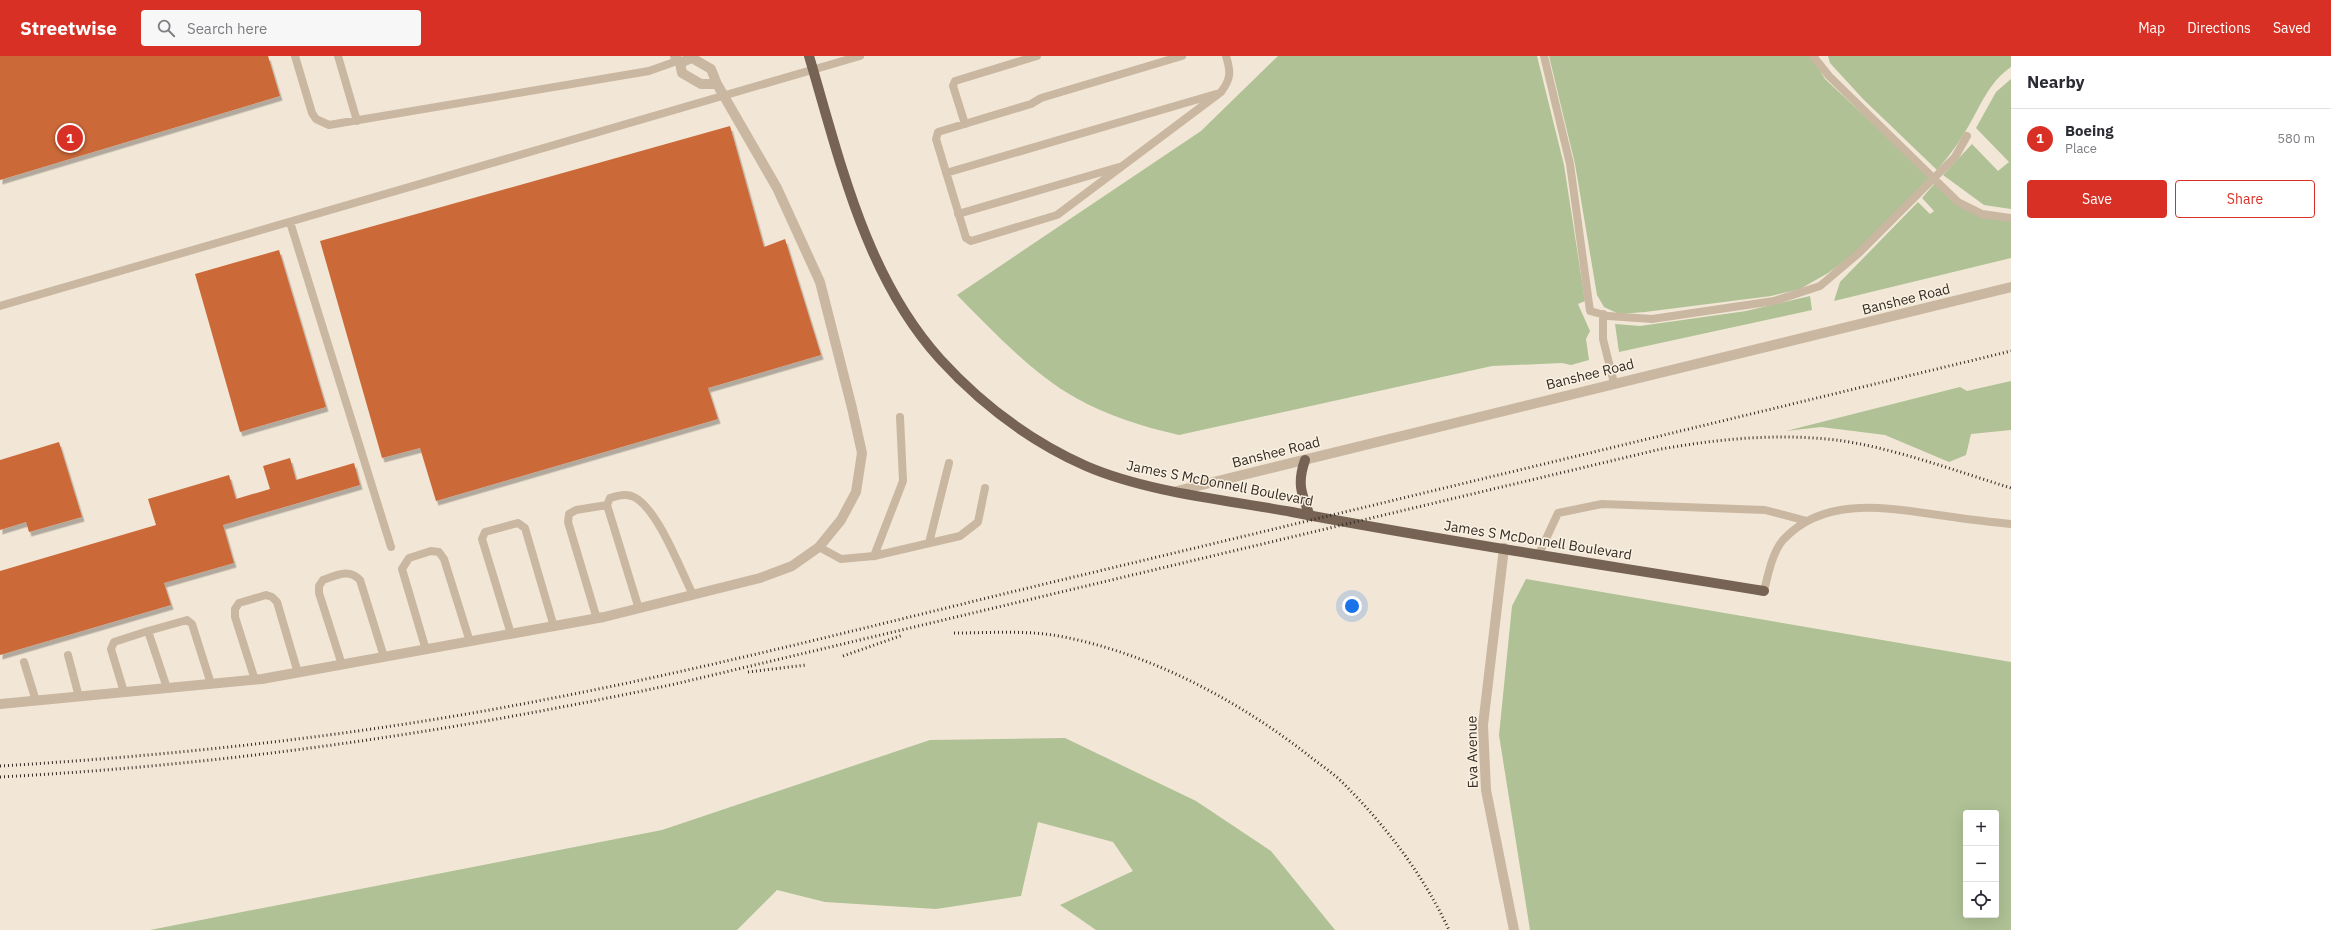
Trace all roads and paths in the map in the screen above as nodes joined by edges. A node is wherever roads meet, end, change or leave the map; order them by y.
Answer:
1 (295, 56) edge
2 (338, 56) edge
3 (809, 56) edge
4 (860, 56) edge
5 (1037, 56) edge
6 (1182, 56) edge
7 (1226, 56) edge
8 (1544, 56) edge
9 (1814, 56) edge
10 (677, 60) edge
11 (813, 69) junction
12 (717, 84) junction
13 (1221, 92) junction
14 (724, 95) junction
15 (357, 120) junction
16 (965, 124) junction
17 (1967, 136) dead end
18 (1124, 165) junction
19 (946, 173) junction
20 (1933, 178) junction
21 (958, 214) junction
22 (2011, 218) edge
23 (290, 222) junction
24 (2011, 287) edge
25 (0, 306) edge
26 (1602, 314) junction
27 (1614, 383) junction
28 (900, 418) dead end
29 (1305, 460) junction
30 (949, 464) dead end
31 (985, 488) dead end
32 (1177, 491) junction
33 (607, 505) junction
34 (1310, 516) junction
35 (1807, 521) junction
36 (2011, 524) edge
37 (929, 543) junction
38 (818, 547) junction
39 (391, 548) dead end
40 (1504, 548) junction
41 (1539, 554) junction
42 (874, 556) junction
43 (1764, 591) joint
44 (693, 595) junction
45 (639, 609) junction
46 (597, 619) junction
47 (554, 626) junction
48 (148, 631) junction
49 (511, 634) junction
50 (470, 642) junction
51 (426, 650) junction
52 (68, 655) dead end
53 (384, 657) junction
54 (24, 662) dead end
55 (342, 665) junction
56 (298, 673) junction
57 (255, 680) junction
58 (211, 684) junction
59 (167, 688) junction
60 (124, 692) junction
61 (79, 697) junction
62 (36, 701) junction
63 (0, 704) edge
64 (1514, 930) edge

1 - 15 lane
2 - 15 lane
3 - 11 main road, James S McDonnell Boulevard
4 - 11 lane
5 - 16 lane
6 - 16 lane
7 - 13 lane
8 - 26 lane
9 - 20 lane
10 - 12 street
10 - 12 street
10 - 15 lane
11 - 14 lane
11 - 32 main road, James S McDonnell Boulevard
12 - 14 street
13 - 18 lane
13 - 19 lane
14 - 23 lane
14 - 38 street
16 - 19 lane
17 - 20 lane
18 - 21 lane
18 - 21 lane
19 - 21 lane
20 - 22 lane
20 - 26 lane
23 - 25 lane
23 - 39 lane
24 - 27 street, Banshee Road
26 - 27 lane
27 - 29 street, Banshee Road
28 - 42 lane
29 - 32 street, Banshee Road
29 - 34 main road
30 - 37 lane
31 - 37 lane
32 - 34 main road, James S McDonnell Boulevard
33 - 44 lane
33 - 45 lane
33 - 46 lane
34 - 40 main road, James S McDonnell Boulevard
35 - 36 lane
35 - 41 lane
35 - 43 lane
37 - 42 lane
38 - 42 lane
38 - 44 street
40 - 41 main road, James S McDonnell Boulevard
40 - 64 street, Eva Avenue
41 - 43 main road, James S McDonnell Boulevard
44 - 45 street
45 - 46 street
46 - 47 street
47 - 49 street
47 - 49 lane
48 - 58 lane
48 - 59 lane
48 - 60 lane
49 - 50 street
50 - 51 street
50 - 51 lane
51 - 53 street
52 - 61 lane
53 - 55 street
53 - 55 lane
54 - 62 lane
55 - 56 street
56 - 57 street
56 - 57 lane
57 - 58 street
58 - 59 street
59 - 60 street
60 - 61 street
61 - 62 street
62 - 63 street

